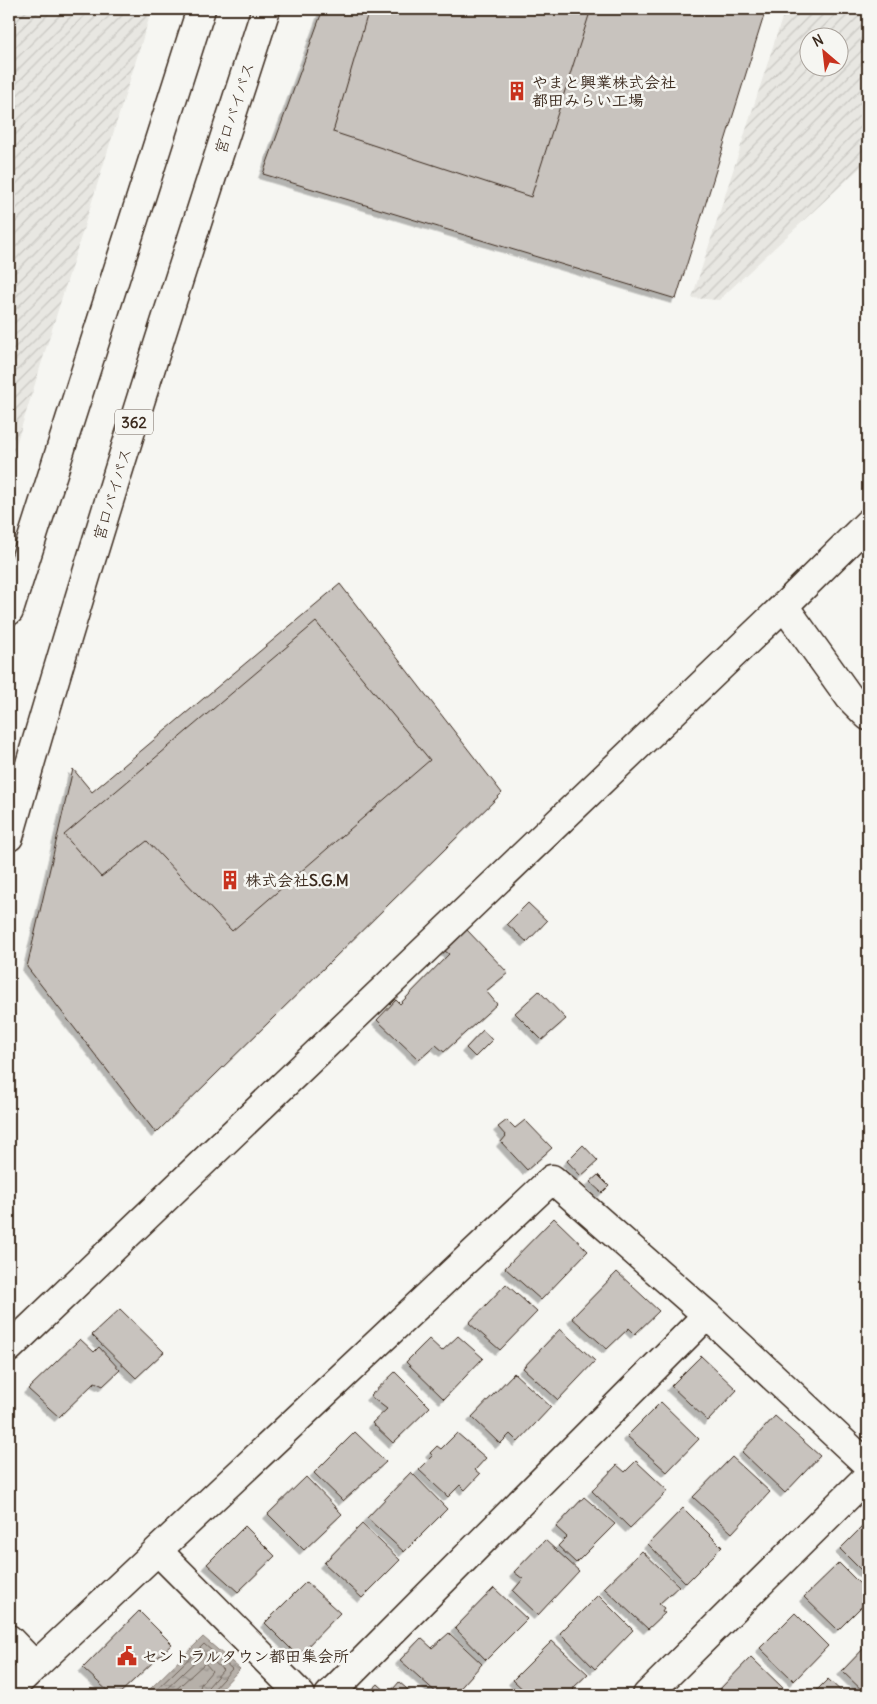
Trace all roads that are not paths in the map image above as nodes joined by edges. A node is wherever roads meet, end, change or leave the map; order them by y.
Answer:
1 (201, 9) edge
2 (266, 9) edge
3 (868, 523) edge
4 (784, 606) junction
5 (9, 611) edge
6 (868, 716) edge
7 (9, 837) edge
8 (707, 1314) junction
9 (9, 1348) edge
10 (868, 1465) edge
11 (868, 1476) edge
12 (158, 1551) junction
13 (9, 1639) edge
14 (35, 1666) junction
15 (9, 1691) edge
16 (301, 1695) edge
17 (329, 1695) edge
18 (646, 1695) edge

1 - 5 main road
2 - 7 main road, 宮口バイパス / 362
3 - 4 main road
4 - 6 main road
4 - 9 main road
8 - 10 main road
8 - 12 main road
8 - 17 main road
11 - 18 main road
12 - 14 main road
12 - 16 main road
13 - 14 main road
14 - 15 main road

